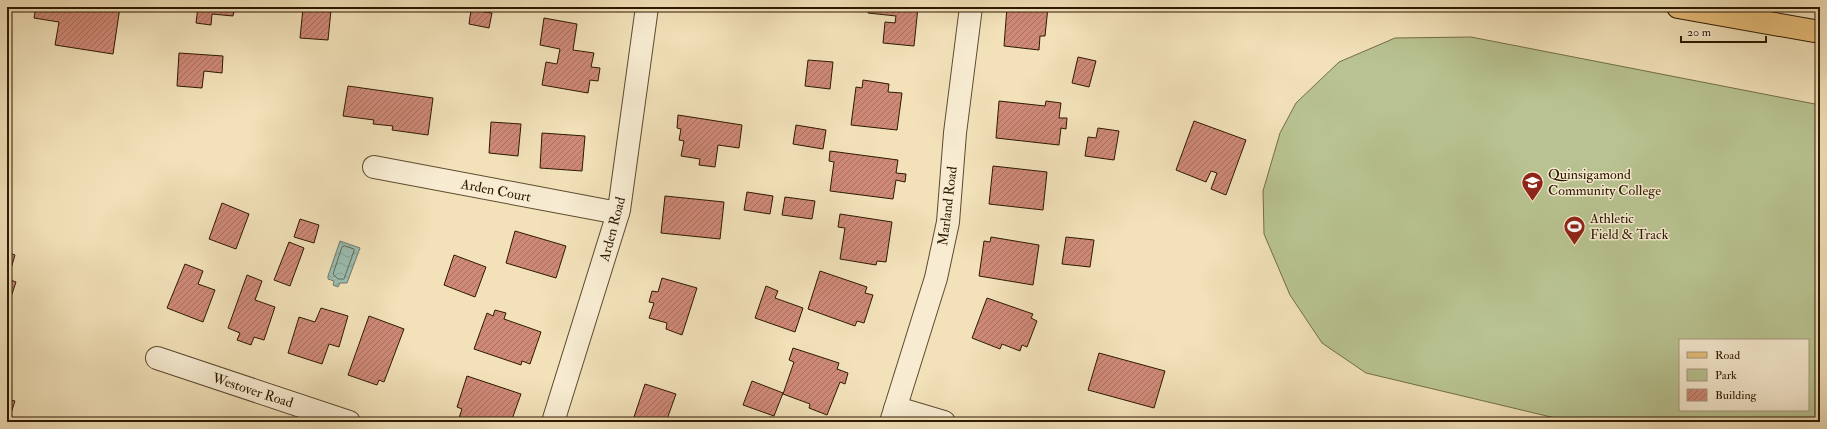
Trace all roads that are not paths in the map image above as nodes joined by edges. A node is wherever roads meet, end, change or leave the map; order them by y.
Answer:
1 (648, 7) edge
2 (971, 7) edge
3 (1678, 7) edge
4 (1820, 32) edge
5 (374, 167) dead end
6 (618, 213) junction
7 (157, 358) dead end
8 (893, 415) edge
9 (349, 422) edge
10 (553, 422) edge
11 (944, 422) edge

1 - 6 street, Arden Road
2 - 8 street, Marland Road
3 - 4 main road
5 - 6 street, Arden Court
6 - 10 street, Arden Road
7 - 9 street, Westover Road
8 - 11 street

